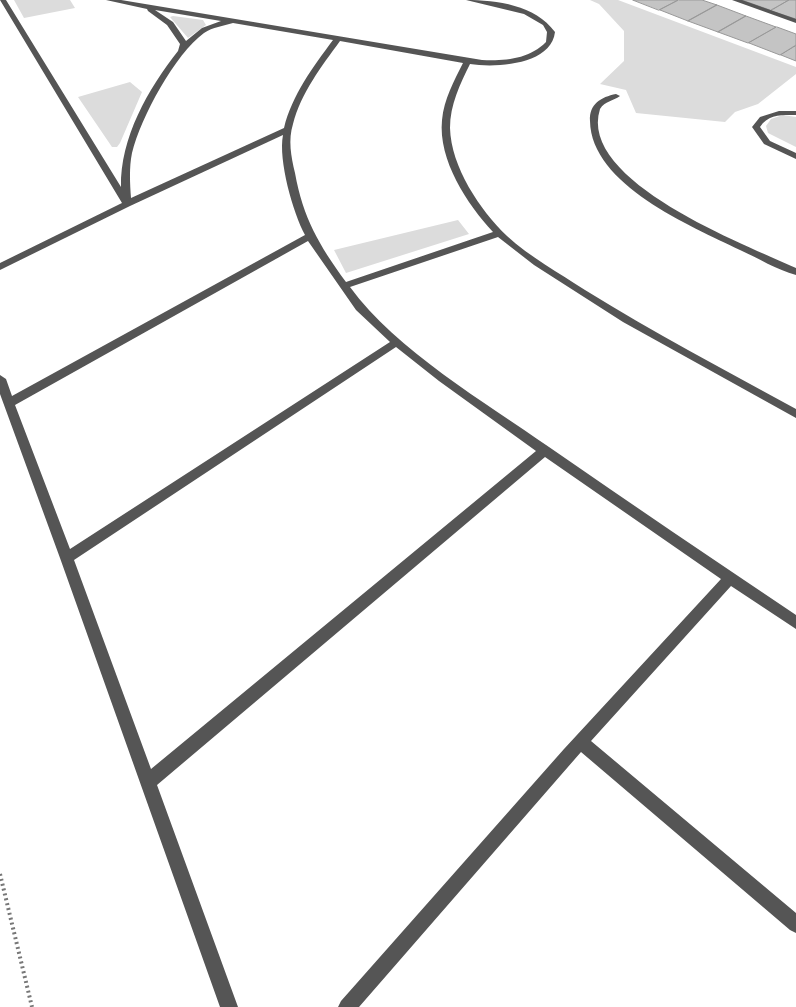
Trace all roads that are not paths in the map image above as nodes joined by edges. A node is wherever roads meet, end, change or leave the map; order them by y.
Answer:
1 (3, 0) edge
2 (109, 0) edge
3 (469, 0) edge
4 (735, 0) edge
5 (796, 21) edge
6 (243, 22) junction
7 (338, 38) junction
8 (181, 54) junction
9 (467, 62) junction
10 (616, 96) dead end
11 (796, 113) edge
12 (288, 129) junction
13 (796, 156) edge
14 (128, 204) junction
15 (500, 233) junction
16 (309, 237) junction
17 (0, 268) edge
18 (796, 272) edge
19 (344, 286) junction
20 (397, 342) junction
21 (0, 379) edge
22 (9, 403) junction
23 (796, 414) edge
24 (545, 450) junction
25 (67, 558) junction
26 (730, 578) junction
27 (796, 623) edge
28 (581, 742) junction
29 (148, 782) junction
30 (796, 924) edge
31 (229, 1007) edge
32 (347, 1007) edge

1 - 14 street
2 - 6 street
2 - 8 street
3 - 9 street
4 - 5 street
6 - 7 street
6 - 8 street
7 - 9 street
7 - 12 street
8 - 14 street
9 - 15 street
10 - 18 street
11 - 13 street
12 - 14 street
12 - 16 street
14 - 17 street
15 - 19 street
15 - 23 street
16 - 19 street
16 - 22 street
19 - 20 street
20 - 24 street
20 - 25 street
21 - 22 street
22 - 25 street
24 - 26 street
24 - 29 street
25 - 29 street
26 - 27 street
26 - 28 street
28 - 30 street
28 - 32 street
29 - 31 street

